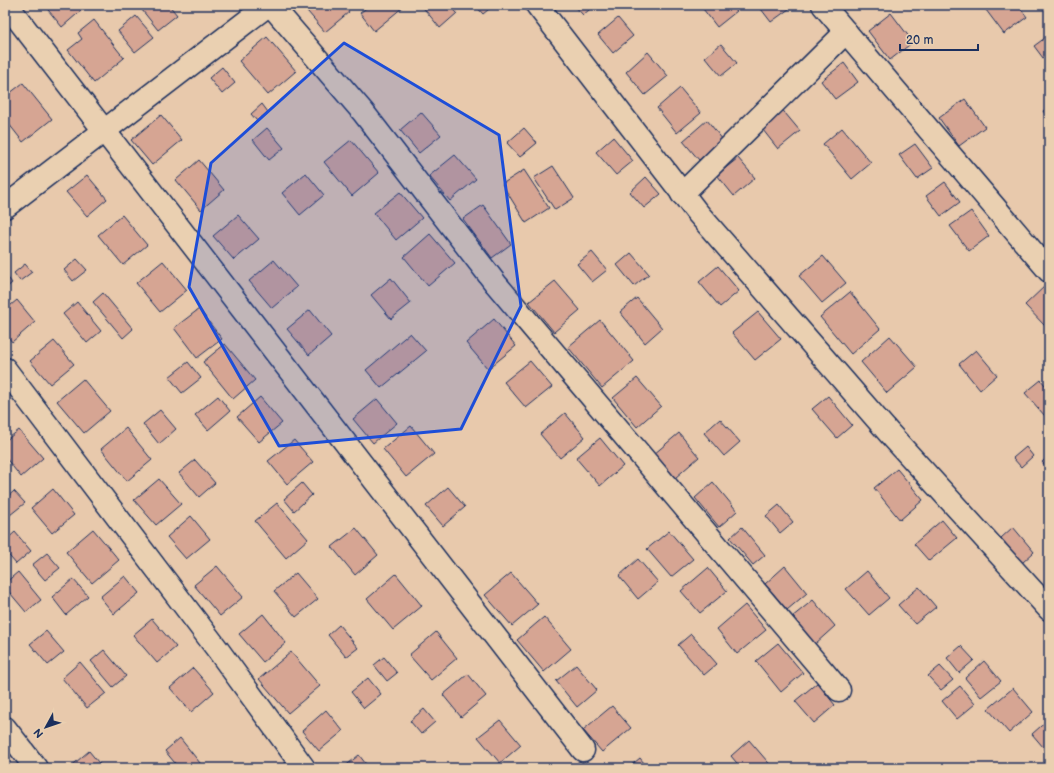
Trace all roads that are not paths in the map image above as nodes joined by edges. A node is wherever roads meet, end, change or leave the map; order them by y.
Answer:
1 (7, 5) edge
2 (268, 5) edge
3 (271, 5) edge
4 (537, 5) edge
5 (824, 5) edge
6 (846, 32) junction
7 (105, 132) junction
8 (682, 194) junction
9 (5, 207) edge
10 (1049, 271) edge
11 (5, 369) edge
12 (1049, 609) edge
13 (839, 690) dead end
14 (5, 728) edge
15 (583, 750) dead end
16 (36, 768) edge
17 (304, 768) edge

1 - 7 street
2 - 7 street
3 - 13 street
4 - 8 street
5 - 6 street
6 - 8 street
6 - 10 street
7 - 9 street
7 - 15 street
8 - 12 street
11 - 17 street
14 - 16 street

